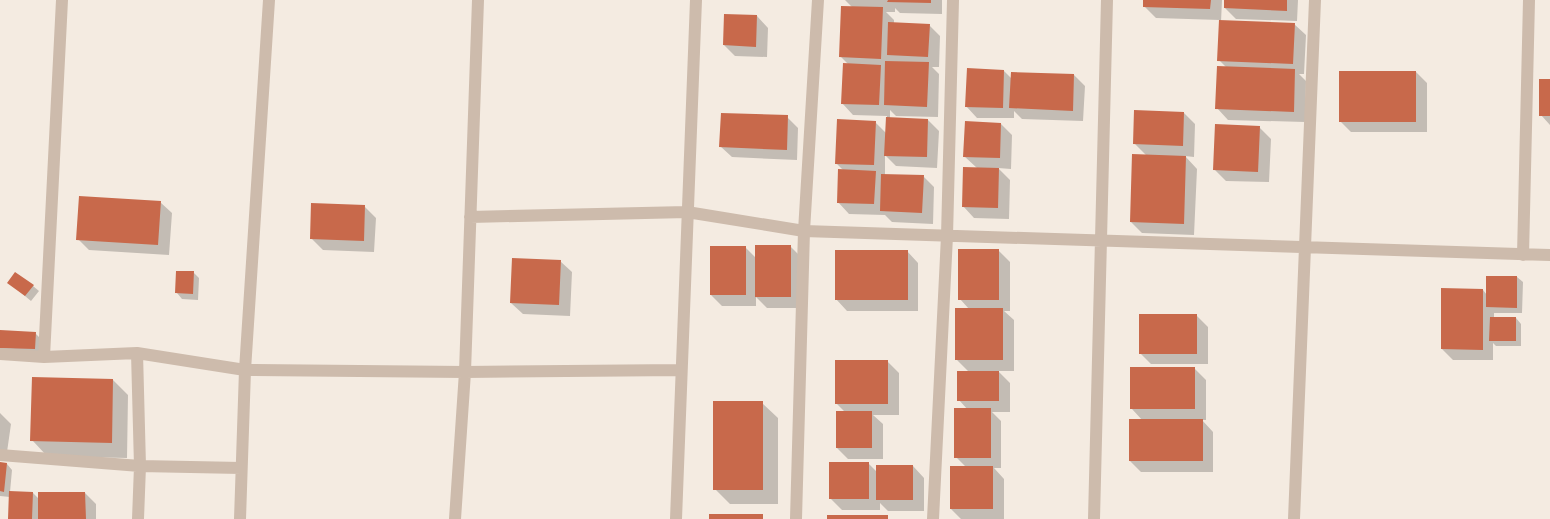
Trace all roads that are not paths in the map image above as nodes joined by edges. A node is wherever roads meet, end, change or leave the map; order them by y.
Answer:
1 (62, 0) edge
2 (269, 0) edge
3 (478, 0) edge
4 (696, 0) edge
5 (818, 0) edge
6 (953, 0) edge
7 (1107, 0) edge
8 (1314, 0) edge
9 (1529, 0) edge
10 (687, 212) junction
11 (470, 217) junction
12 (804, 231) junction
13 (947, 236) junction
14 (1101, 241) junction
15 (1305, 248) junction
16 (1523, 255) junction
17 (1550, 255) edge
18 (137, 353) junction
19 (0, 354) edge
20 (44, 357) junction
21 (245, 370) junction
22 (681, 370) junction
23 (464, 372) junction
24 (0, 455) edge
25 (140, 466) junction
26 (241, 468) junction
27 (138, 519) edge
28 (240, 519) edge
29 (455, 519) edge
30 (676, 519) edge
31 (796, 519) edge
32 (934, 519) edge
33 (1094, 519) edge
34 (1294, 519) edge

1 - 20 street
2 - 21 street
3 - 11 street
4 - 10 street
5 - 12 street
6 - 13 street
7 - 14 street
8 - 15 street
9 - 16 street
10 - 11 street
10 - 12 street
10 - 22 street
11 - 23 street
12 - 13 street
12 - 31 street
13 - 14 street
13 - 32 street
14 - 15 street
14 - 33 street
15 - 16 street
15 - 34 street
16 - 17 street
18 - 20 street
18 - 21 street
18 - 25 street
19 - 20 street
21 - 23 street
21 - 26 street
22 - 23 street
22 - 30 street
23 - 29 street
24 - 25 street
25 - 26 street
25 - 27 street
26 - 28 street

